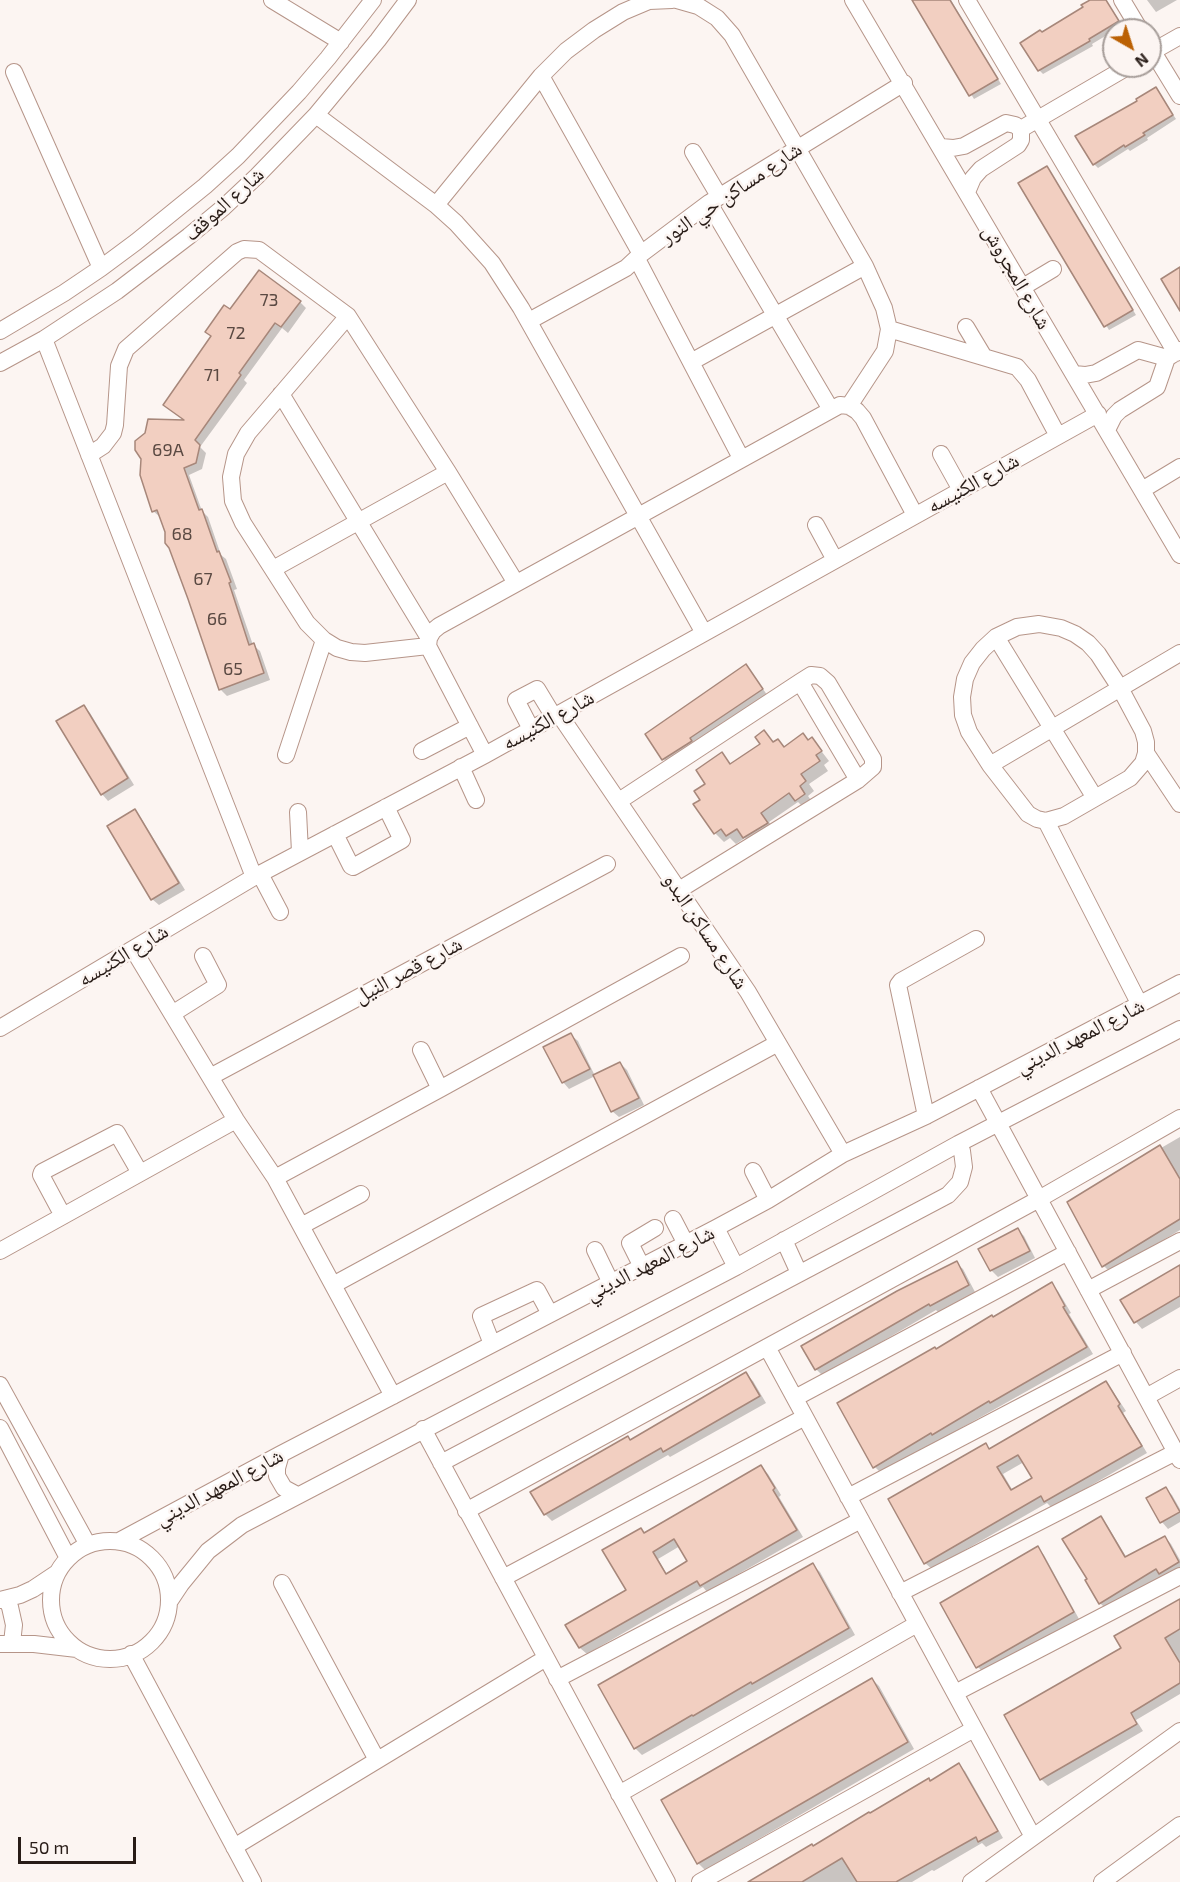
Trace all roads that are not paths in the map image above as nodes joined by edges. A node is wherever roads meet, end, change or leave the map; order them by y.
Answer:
1 (272, 0) edge
2 (373, 0) edge
3 (408, 0) edge
4 (672, 0) edge
5 (677, 0) edge
6 (853, 0) edge
7 (967, 0) edge
8 (1122, 0) edge
9 (1133, 18) edge
10 (1180, 36) edge
11 (341, 42) junction
12 (1162, 45) edge
13 (1162, 68) edge
14 (14, 72) dead end
15 (541, 76) junction
16 (1109, 78) edge
17 (904, 83) junction
18 (1180, 96) edge
19 (316, 115) junction
20 (1038, 120) junction
21 (1021, 129) junction
22 (941, 147) junction
23 (797, 149) junction
24 (693, 152) dead end
25 (967, 192) junction
26 (714, 200) junction
27 (436, 205) junction
28 (639, 257) junction
29 (864, 266) junction
30 (101, 268) junction
31 (1053, 269) dead end
32 (1023, 287) junction
33 (348, 316) junction
34 (775, 316) junction
35 (529, 321) junction
36 (966, 327) dead end
37 (888, 329) junction
38 (0, 331) edge
39 (44, 339) junction
40 (1174, 354) edge
41 (984, 357) junction
42 (691, 362) junction
43 (0, 363) edge
44 (1074, 374) junction
45 (281, 394) junction
46 (849, 406) junction
47 (830, 408) junction
48 (1098, 414) junction
49 (1107, 430) junction
50 (1058, 436) junction
51 (941, 454) dead end
52 (88, 455) junction
53 (741, 458) junction
54 (1180, 467) edge
55 (448, 472) junction
56 (961, 490) junction
57 (1142, 490) junction
58 (638, 515) junction
59 (915, 515) junction
60 (358, 522) junction
61 (816, 525) dead end
62 (1180, 555) edge
63 (835, 560) junction
64 (273, 569) junction
65 (516, 584) junction
66 (704, 633) junction
67 (996, 637) junction
68 (324, 640) junction
69 (429, 642) junction
70 (1180, 653) edge
71 (800, 682) junction
72 (1120, 688) junction
73 (556, 715) junction
74 (470, 726) junction
75 (1052, 728) junction
76 (531, 729) junction
77 (422, 751) dead end
78 (1146, 753) junction
79 (286, 755) dead end
80 (485, 755) junction
81 (990, 765) junction
82 (461, 767) junction
83 (858, 780) junction
84 (1095, 798) junction
85 (476, 800) dead end
86 (619, 801) junction
87 (1180, 804) edge
88 (386, 807) junction
89 (298, 812) dead end
90 (1047, 821) junction
91 (335, 834) junction
92 (300, 852) junction
93 (607, 864) dead end
94 (257, 876) junction
95 (679, 890) junction
96 (280, 912) dead end
97 (976, 939) dead end
98 (133, 949) junction
99 (202, 956) dead end
100 (681, 956) dead end
101 (1180, 983) edge
102 (1140, 1005) junction
103 (172, 1014) junction
104 (0, 1028) edge
105 (1180, 1029) edge
106 (778, 1043) junction
107 (421, 1050) dead end
108 (210, 1077) junction
109 (979, 1088) junction
110 (440, 1089) junction
111 (926, 1116) junction
112 (1180, 1118) edge
113 (236, 1120) junction
114 (998, 1123) junction
115 (958, 1144) junction
116 (843, 1154) junction
117 (753, 1171) dead end
118 (140, 1173) junction
119 (275, 1178) junction
120 (361, 1194) dead end
121 (1040, 1199) junction
122 (768, 1200) junction
123 (63, 1216) junction
124 (673, 1219) dead end
125 (301, 1227) junction
126 (656, 1228) dead end
127 (716, 1228) junction
128 (784, 1240) junction
129 (1180, 1241) edge
130 (686, 1244) junction
131 (594, 1250) dead end
132 (0, 1251) edge
133 (1068, 1252) junction
134 (642, 1267) junction
135 (736, 1267) junction
136 (799, 1273) junction
137 (611, 1283) junction
138 (333, 1285) junction
139 (1088, 1290) junction
140 (550, 1314) junction
141 (492, 1344) junction
142 (767, 1347) junction
143 (1123, 1353) junction
144 (1180, 1378) edge
145 (0, 1385) edge
146 (393, 1396) junction
147 (1146, 1397) junction
148 (795, 1398) junction
149 (805, 1417) junction
150 (0, 1428) edge
151 (423, 1429) junction
152 (281, 1454) junction
153 (1178, 1456) edge
154 (8, 1461) edge
155 (441, 1463) junction
156 (297, 1495) junction
157 (848, 1497) junction
158 (466, 1510) junction
159 (861, 1520) junction
160 (119, 1541) junction
161 (88, 1545) junction
162 (68, 1558) junction
163 (57, 1573) junction
164 (1180, 1576) edge
165 (503, 1578) junction
166 (282, 1583) dead end
167 (900, 1593) junction
168 (3, 1600) edge
169 (169, 1602) junction
170 (917, 1624) junction
171 (6, 1644) edge
172 (78, 1650) junction
173 (131, 1654) junction
174 (546, 1658) junction
175 (557, 1679) junction
176 (955, 1693) junction
177 (974, 1729) junction
178 (1180, 1731) edge
179 (377, 1760) junction
180 (619, 1794) junction
181 (1180, 1825) edge
182 (1033, 1838) junction
183 (234, 1847) junction
184 (1119, 1876) edge
185 (253, 1882) edge
186 (666, 1882) edge
187 (700, 1882) edge
188 (971, 1882) edge
189 (1102, 1882) edge

1 - 11 street
2 - 11 street, شارع الموقف
3 - 19 street, شارع الموقف
4 - 15 street
5 - 23 street
6 - 17 street, شارع المجروش
7 - 20 street
8 - 9 street
10 - 12 street
11 - 30 street, شارع الموقف
13 - 18 street
14 - 30 street
15 - 27 street
15 - 28 street
16 - 20 street
17 - 22 street, شارع المجروش
17 - 23 street, شارع مساكن حي النور
19 - 27 street
19 - 39 street, شارع الموقف
20 - 21 street
20 - 40 street
21 - 22 street
21 - 25 street
22 - 25 street, شارع المجروش
23 - 26 street, شارع مساكن حي النور
23 - 29 street
24 - 26 street
25 - 32 street, شارع المجروش
26 - 28 street, شارع مساكن حي النور
26 - 34 street
27 - 35 street
28 - 35 street, شارع مساكن حي النور
28 - 42 street
29 - 34 street
29 - 37 street
30 - 38 street, شارع الموقف
31 - 32 street
32 - 44 street, شارع المجروش
33 - 45 street
33 - 52 street
33 - 55 street
34 - 42 street
34 - 47 street
35 - 58 street
36 - 41 street
37 - 41 street
37 - 46 street
39 - 43 street, شارع الموقف
39 - 52 street
40 - 44 street
40 - 49 street
41 - 50 street
42 - 53 street
44 - 48 street, شارع المجروش
45 - 60 street
45 - 64 street
46 - 47 street
46 - 59 street
47 - 53 street
48 - 49 street, شارع المجروش
48 - 50 street, شارع الكنيسه
49 - 57 street, شارع المجروش
50 - 56 street, شارع الكنيسه
51 - 56 street
52 - 94 street
53 - 58 street
54 - 57 street
55 - 60 street
55 - 65 street
56 - 59 street, شارع الكنيسه
57 - 62 street, شارع المجروش
58 - 65 street
58 - 66 street
59 - 63 street, شارع الكنيسه
60 - 64 street
60 - 69 street
61 - 63 street
63 - 66 street, شارع الكنيسه
64 - 68 street
65 - 69 street
66 - 73 street, شارع الكنيسه
67 - 72 street
67 - 75 street
67 - 81 street
68 - 69 street
68 - 79 street
69 - 74 street
70 - 72 street
71 - 83 street
71 - 83 street
71 - 86 street
72 - 75 street
72 - 78 street
73 - 76 street, شارع الكنيسه
73 - 76 street, شارع مساكن البدو
73 - 86 street, شارع مساكن البدو
74 - 77 street
74 - 80 street
75 - 81 street
75 - 84 street
76 - 80 street, شارع الكنيسه
78 - 84 street
78 - 87 street
80 - 82 street, شارع الكنيسه
81 - 90 street
82 - 85 street
82 - 88 street, شارع الكنيسه
83 - 95 street
84 - 90 street
86 - 95 street, شارع مساكن البدو
88 - 91 street, شارع الكنيسه
88 - 91 street
89 - 92 street
90 - 102 street
91 - 92 street, شارع الكنيسه
92 - 94 street, شارع الكنيسه
93 - 108 street, شارع قصر النيل
94 - 96 street
94 - 98 street, شارع الكنيسه
95 - 106 street, شارع مساكن البدو
97 - 111 street
98 - 103 street
98 - 104 street, شارع الكنيسه
99 - 103 street
100 - 110 street
101 - 102 street, شارع المعهد الديني
102 - 109 street, شارع المعهد الديني
103 - 108 street
105 - 114 street, شارع المعهد الديني
106 - 116 street, شارع مساكن البدو
106 - 138 street
107 - 110 street
108 - 113 street
109 - 111 street, شارع المعهد الديني
109 - 114 street
110 - 119 street
111 - 116 street, شارع المعهد الديني
112 - 121 street
113 - 118 street
113 - 119 street
114 - 115 street, شارع المعهد الديني
114 - 121 street
115 - 128 street, شارع المعهد الديني
115 - 136 street
116 - 122 street, شارع المعهد الديني
117 - 122 street
118 - 123 street
118 - 123 street
119 - 125 street
120 - 125 street
121 - 133 street
121 - 142 street
122 - 127 street, شارع المعهد الديني
123 - 132 street
124 - 130 street
125 - 138 street
126 - 134 street
127 - 130 street, شارع المعهد الديني
127 - 135 street
128 - 135 street, شارع المعهد الديني
128 - 136 street
129 - 139 street
130 - 134 street, شارع المعهد الديني
131 - 137 street
133 - 139 street
133 - 148 street
134 - 137 street, شارع المعهد الديني
135 - 151 street, شارع المعهد الديني
136 - 155 street
137 - 140 street, شارع المعهد الديني
138 - 146 street
139 - 143 street
140 - 141 street, شارع المعهد الديني
140 - 141 street
141 - 146 street, شارع المعهد الديني
142 - 148 street
142 - 158 street
143 - 147 street
143 - 157 street
144 - 147 street
145 - 161 street
146 - 152 street, شارع المعهد الديني
147 - 153 street
148 - 149 street
149 - 157 street
149 - 165 street
150 - 154 street
151 - 155 street
151 - 156 street, شارع المعهد الديني
152 - 156 street
152 - 160 street, شارع المعهد الديني
153 - 167 street
154 - 162 street
155 - 158 street
156 - 169 street, شارع المعهد الديني
157 - 159 street
158 - 165 street
159 - 167 street
159 - 175 street
160 - 161 street
160 - 169 street
161 - 162 street
162 - 163 street
163 - 168 street
163 - 172 street
164 - 176 street
165 - 174 street
166 - 179 street
167 - 170 street
168 - 171 street
169 - 173 street
170 - 176 street
170 - 180 street
171 - 172 street
172 - 173 street
173 - 183 street
174 - 175 street
174 - 179 street
175 - 180 street
176 - 177 street
177 - 182 street
177 - 187 street
178 - 182 street
179 - 183 street
180 - 186 street
181 - 184 street
182 - 188 street
183 - 185 street
184 - 189 street

